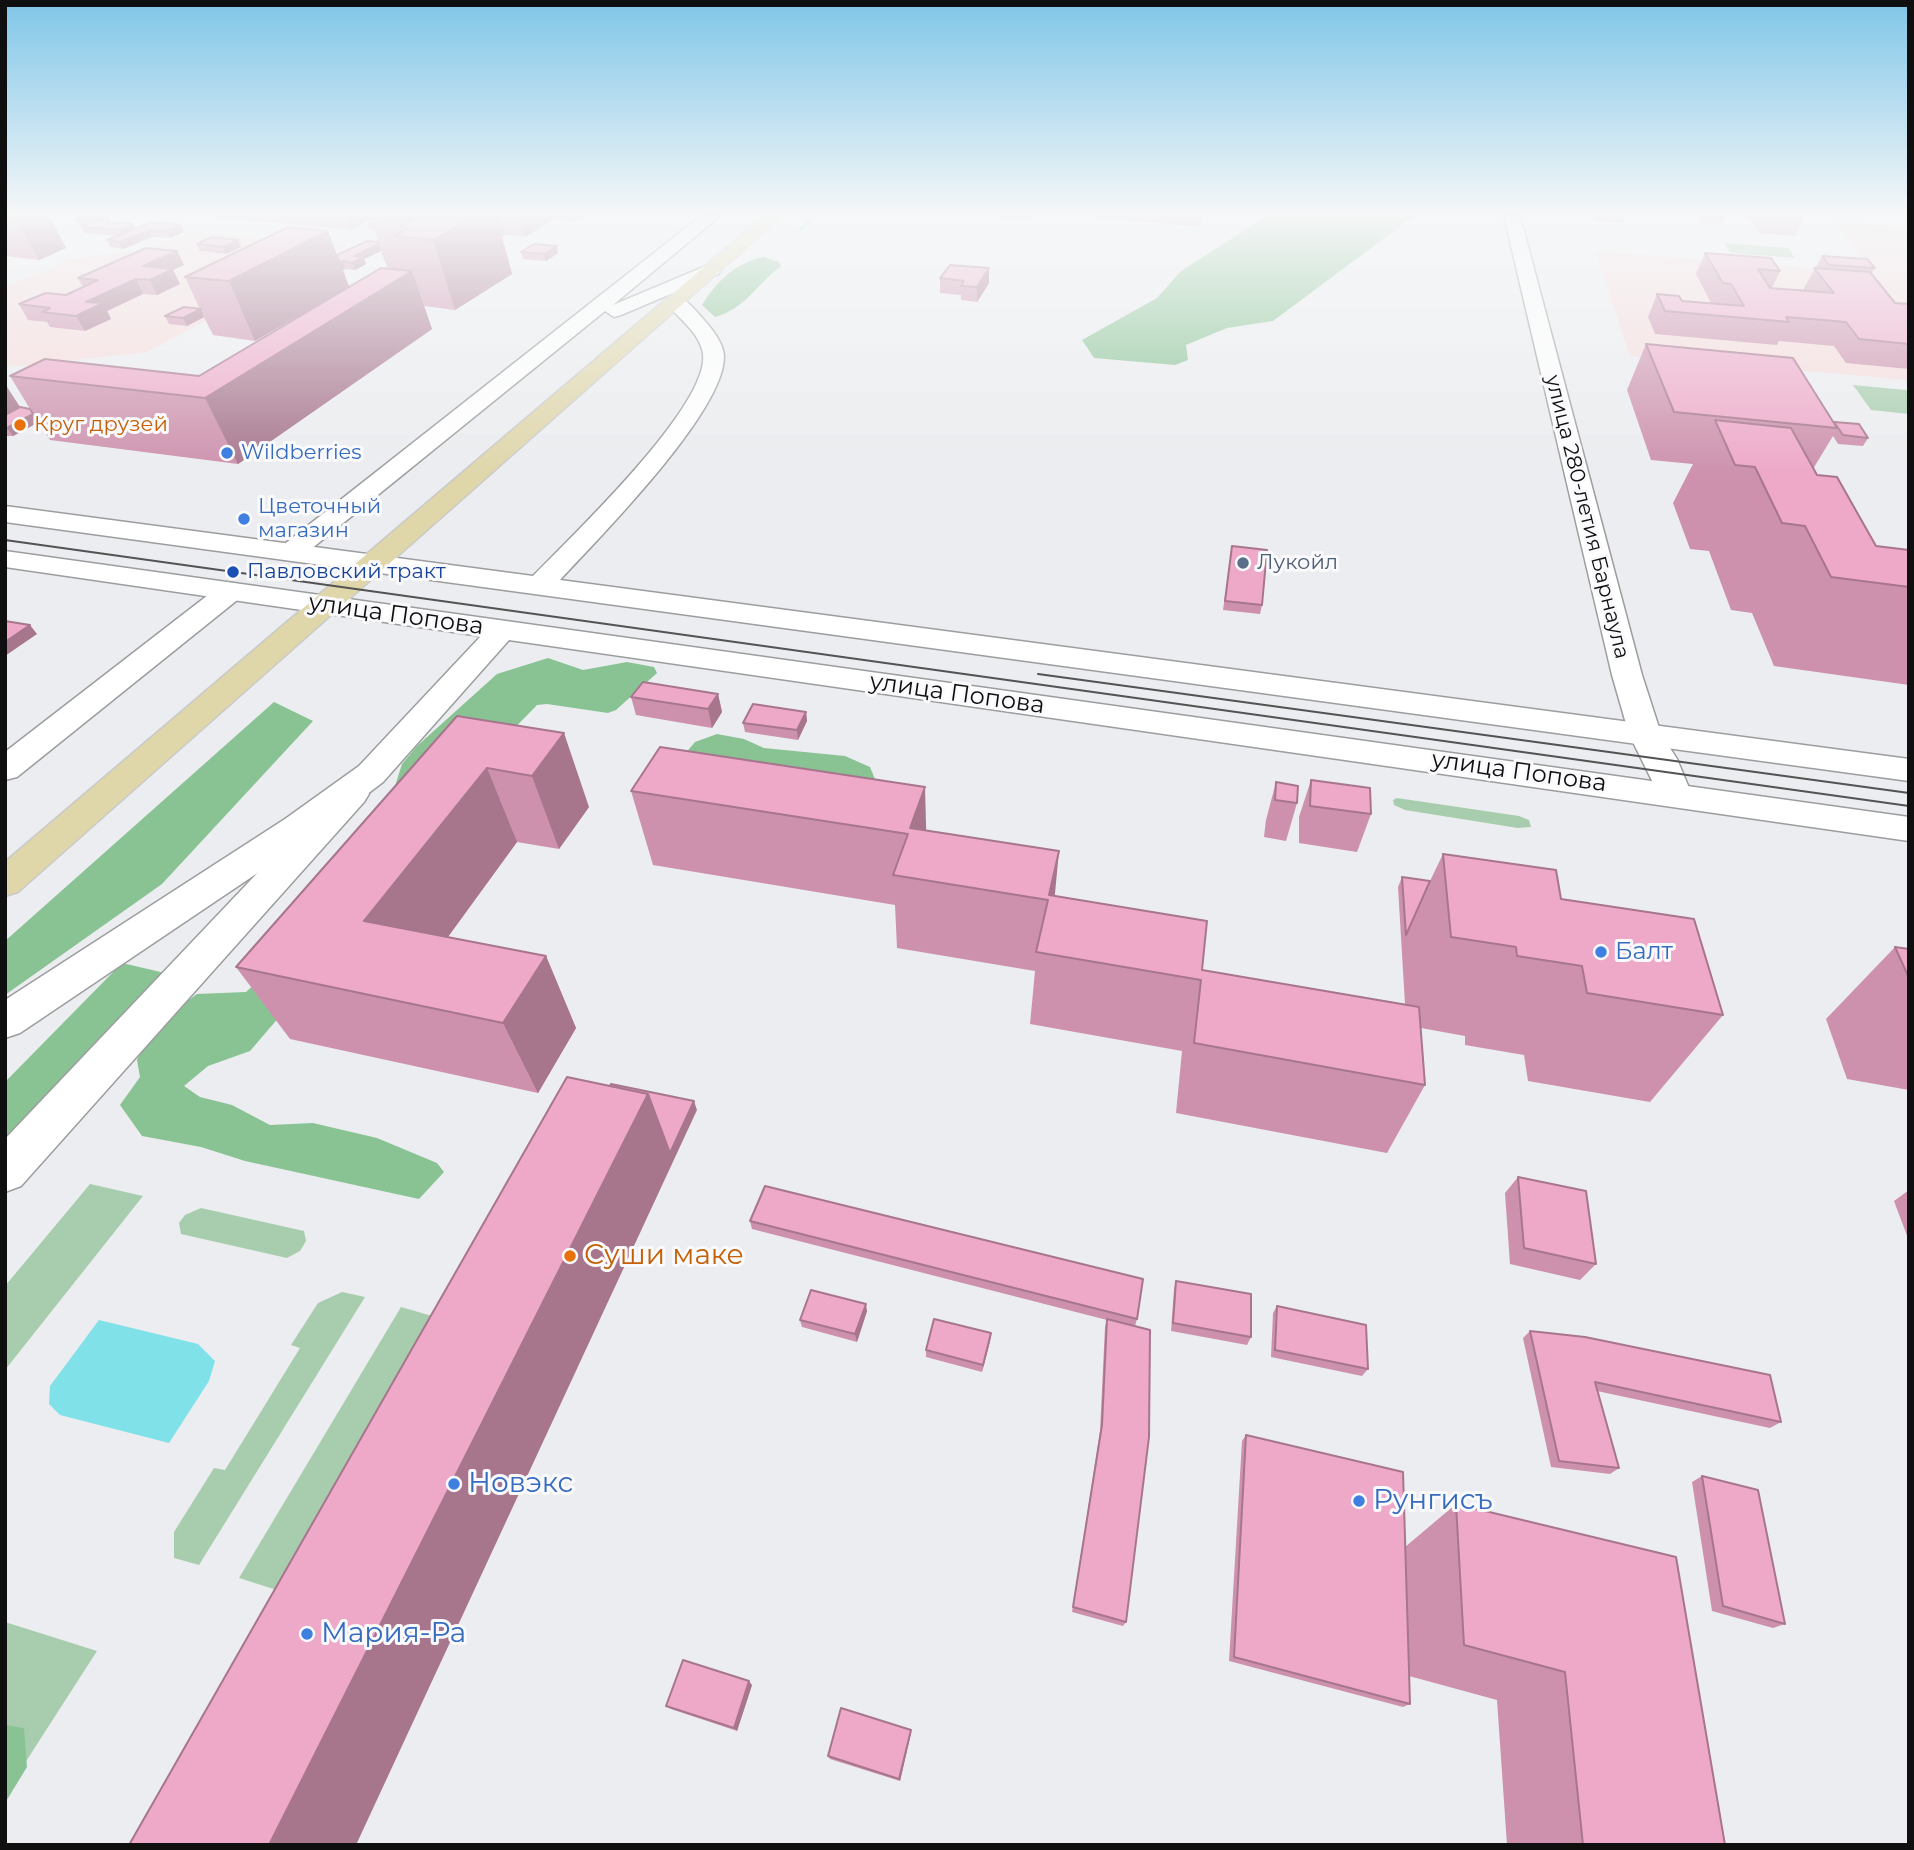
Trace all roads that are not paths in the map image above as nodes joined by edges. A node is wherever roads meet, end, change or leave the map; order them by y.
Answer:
1 (604, 302) edge
2 (635, 302) edge
3 (676, 302) joint
4 (1534, 302) edge
5 (567, 331) junction
6 (5, 514) edge
7 (291, 552) junction
8 (5, 559) edge
9 (373, 563) junction
10 (539, 586) junction
11 (231, 591) junction
12 (326, 605) junction
13 (502, 630) junction
14 (1200, 675) junction
15 (1192, 726) junction
16 (1645, 734) junction
17 (5, 769) edge
18 (1909, 770) edge
19 (371, 774) junction
20 (1675, 795) junction
21 (1909, 829) edge
22 (5, 883) edge
23 (5, 1021) edge
24 (5, 1171) edge

1 - 5 main road
2 - 5 main road
3 - 9 main road
3 - 10 main road
4 - 16 main road, улица 280-летия Барнаула
5 - 7 main road
6 - 7 main road, улица Попова
7 - 9 main road, улица Попова
8 - 11 main road, улица Попова
9 - 10 main road, улица Попова
9 - 12 main road
10 - 14 main road, улица Попова
11 - 12 main road, улица Попова
11 - 17 main road
12 - 13 main road, улица Попова
12 - 22 main road
13 - 15 main road, улица Попова
13 - 19 main road
14 - 15 main road
14 - 16 main road, улица Попова
15 - 20 main road, улица Попова
16 - 18 main road, улица Попова
16 - 20 main road, улица 280-летия Барнаула
19 - 23 main road
19 - 24 main road
20 - 21 main road, улица Попова

